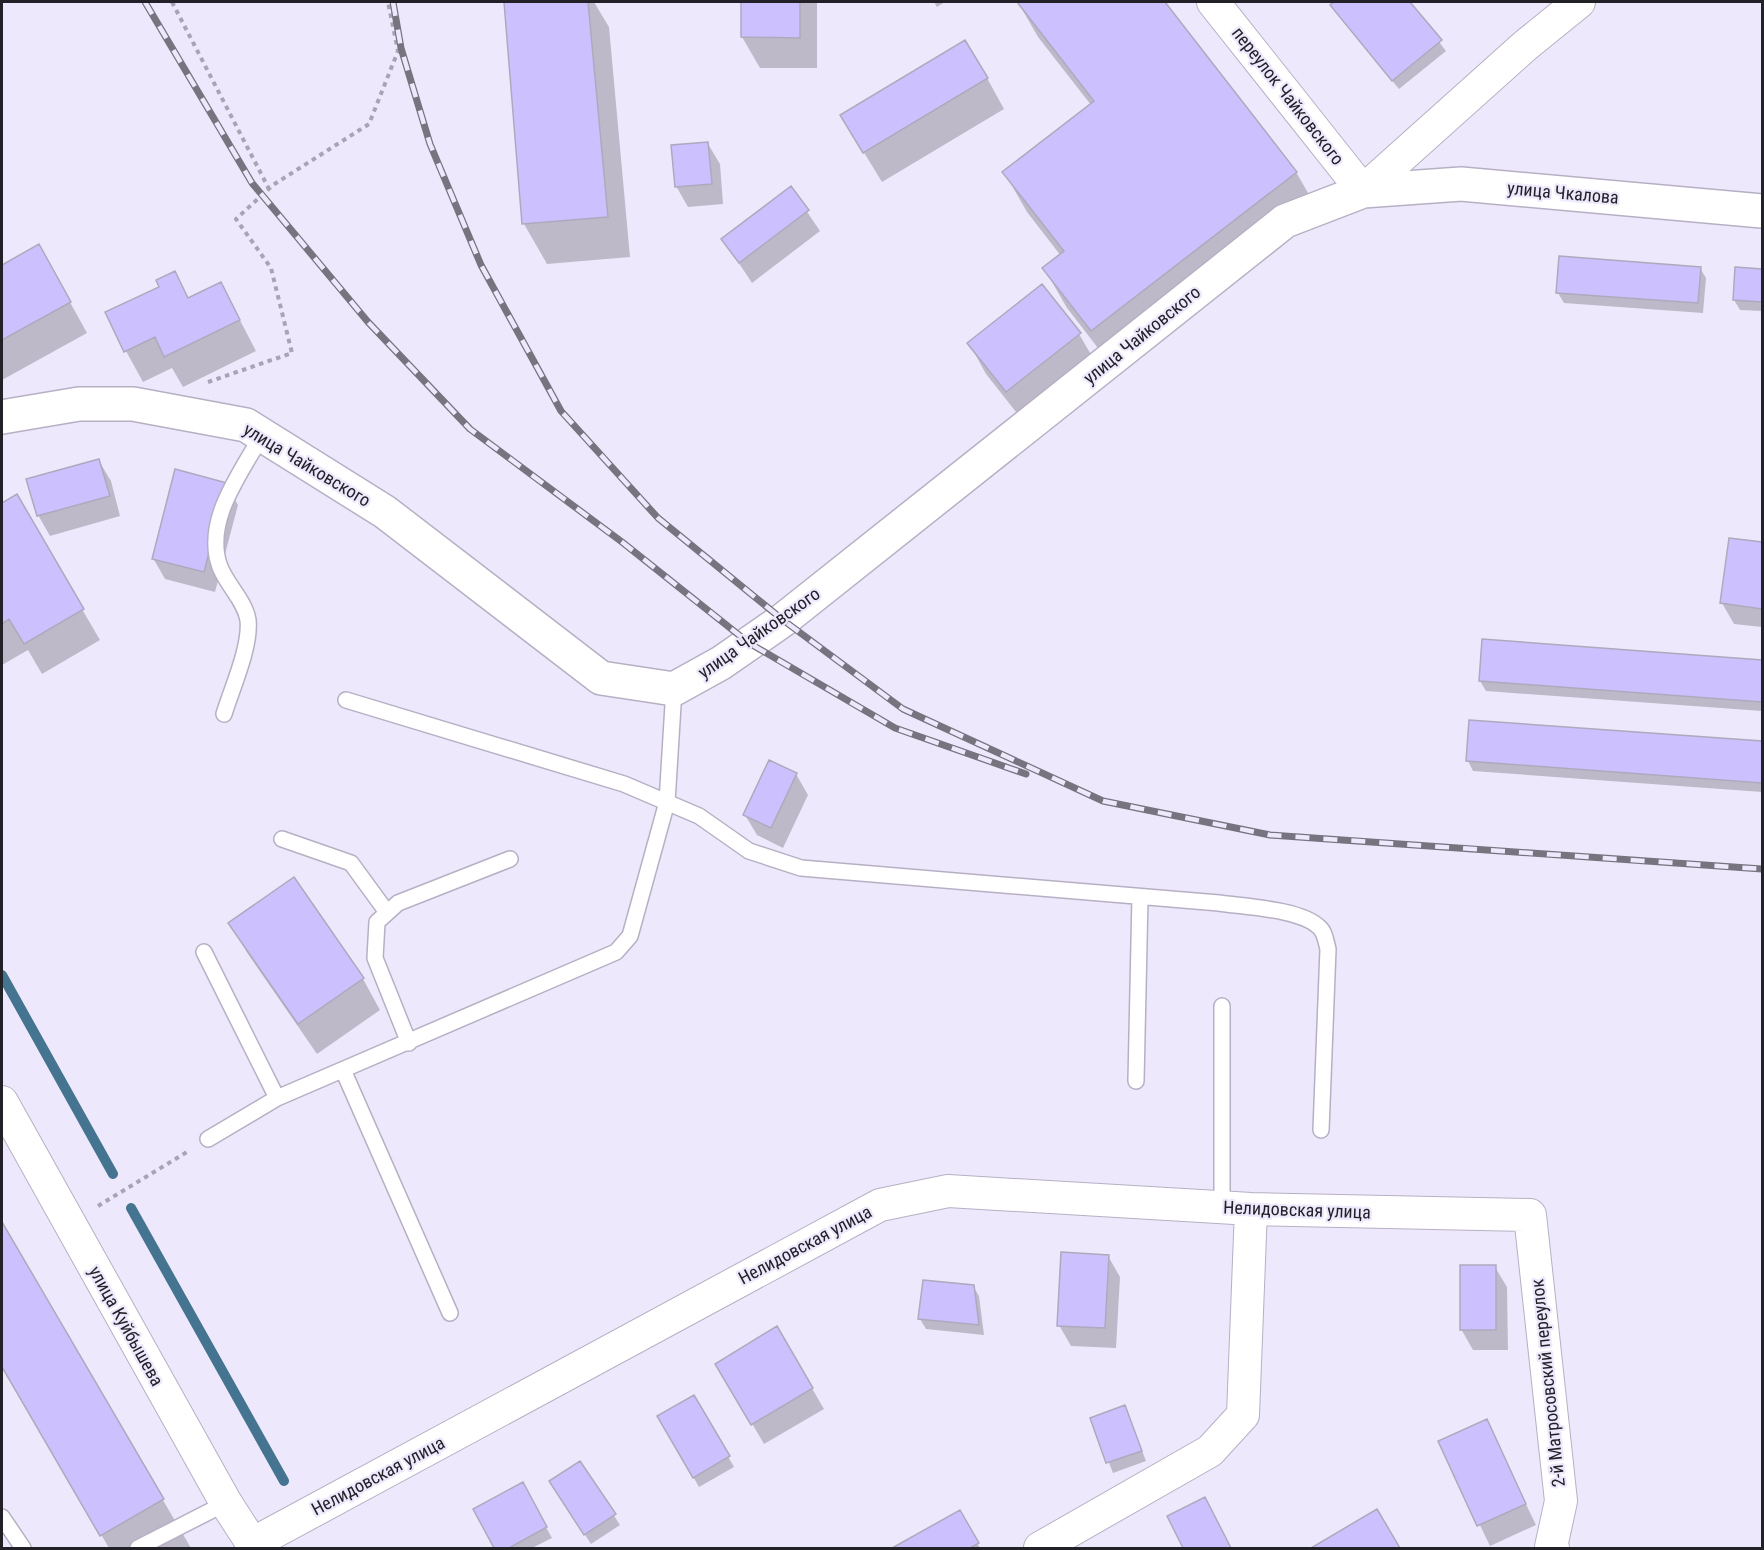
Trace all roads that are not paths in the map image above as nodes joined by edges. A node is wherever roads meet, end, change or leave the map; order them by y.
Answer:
1 (1213, 2) edge
2 (1579, 2) edge
3 (1363, 191) junction
4 (1762, 211) edge
5 (2, 417) edge
6 (262, 435) junction
7 (674, 689) junction
8 (346, 700) dead end
9 (224, 714) dead end
10 (667, 802) junction
11 (282, 839) dead end
12 (510, 859) dead end
13 (1140, 897) junction
14 (386, 911) junction
15 (204, 952) dead end
16 (1222, 1006) dead end
17 (409, 1043) junction
18 (343, 1070) junction
19 (1136, 1081) dead end
20 (277, 1098) junction
21 (2, 1102) edge
22 (1320, 1130) dead end
23 (208, 1139) road end
24 (1237, 1209) junction
25 (1530, 1215) joint
26 (450, 1313) dead end
27 (226, 1503) junction
28 (2, 1517) edge
29 (253, 1546) edge
30 (23, 1548) edge
31 (138, 1548) edge
32 (1040, 1548) edge
33 (1551, 1548) edge

1 - 3 street, переулок Чайковского
2 - 3 street
3 - 4 street, улица Чкалова
3 - 7 street, улица Чайковского
5 - 6 street, улица Чайковского
6 - 7 street, улица Чайковского
6 - 9 lane
7 - 10 lane
8 - 10 lane
10 - 13 lane
10 - 17 lane
11 - 14 lane
12 - 14 lane
13 - 19 lane
13 - 22 lane
14 - 17 lane
15 - 20 lane
16 - 24 lane
17 - 18 lane
18 - 20 lane
18 - 26 lane
20 - 23 lane
21 - 27 street, улица Куйбышева
24 - 25 street, Нелидовская улица
24 - 29 street, Нелидовская улица
24 - 32 street
25 - 33 street, 2-й Матросовский переулок
27 - 29 street, улица Куйбышева
27 - 31 lane
28 - 30 lane

